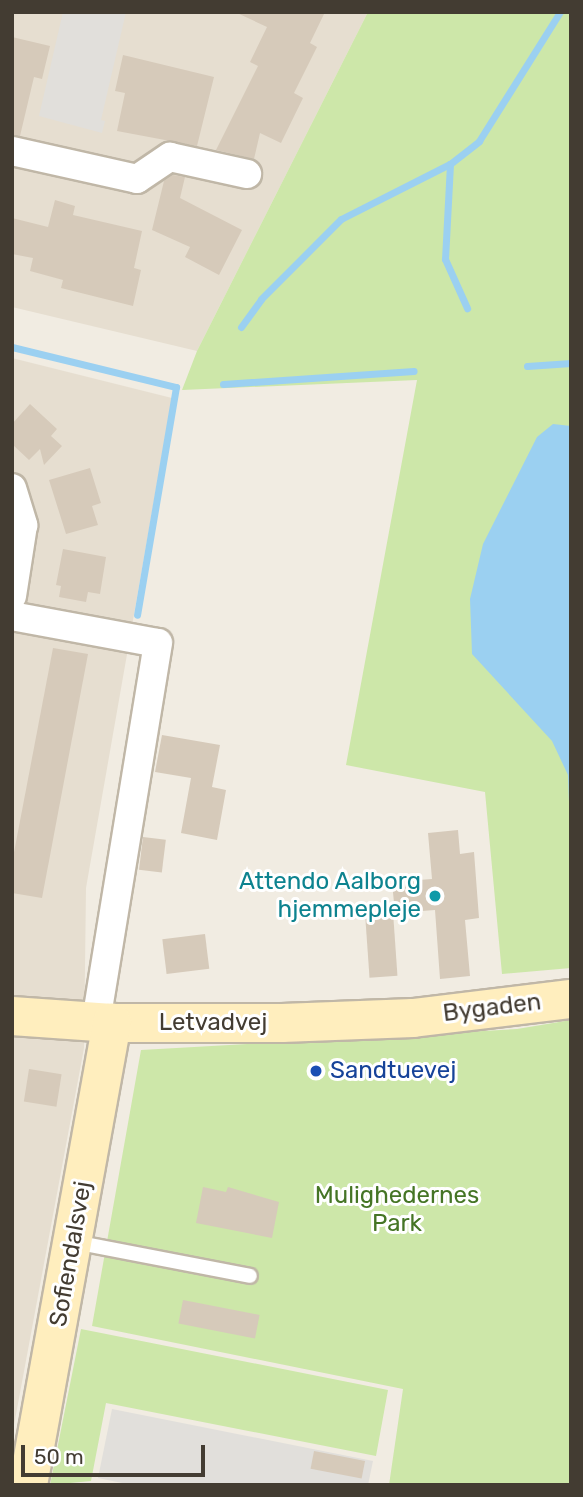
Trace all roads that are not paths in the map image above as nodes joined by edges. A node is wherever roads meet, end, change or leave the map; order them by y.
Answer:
1 (12, 151) edge
2 (247, 174) dead end
3 (12, 488) edge
4 (12, 596) edge
5 (12, 616) edge
6 (571, 999) edge
7 (12, 1016) edge
8 (413, 1018) joint
9 (104, 1023) junction
10 (73, 1242) junction
11 (250, 1276) dead end
12 (28, 1485) edge

1 - 2 street
3 - 4 street
5 - 9 street
6 - 8 street, Bygaden
7 - 9 street, Letvadvej
8 - 9 street, Letvadvej
9 - 10 street, Sofiendalsvej
10 - 11 lane
10 - 12 street, Sofiendalsvej

